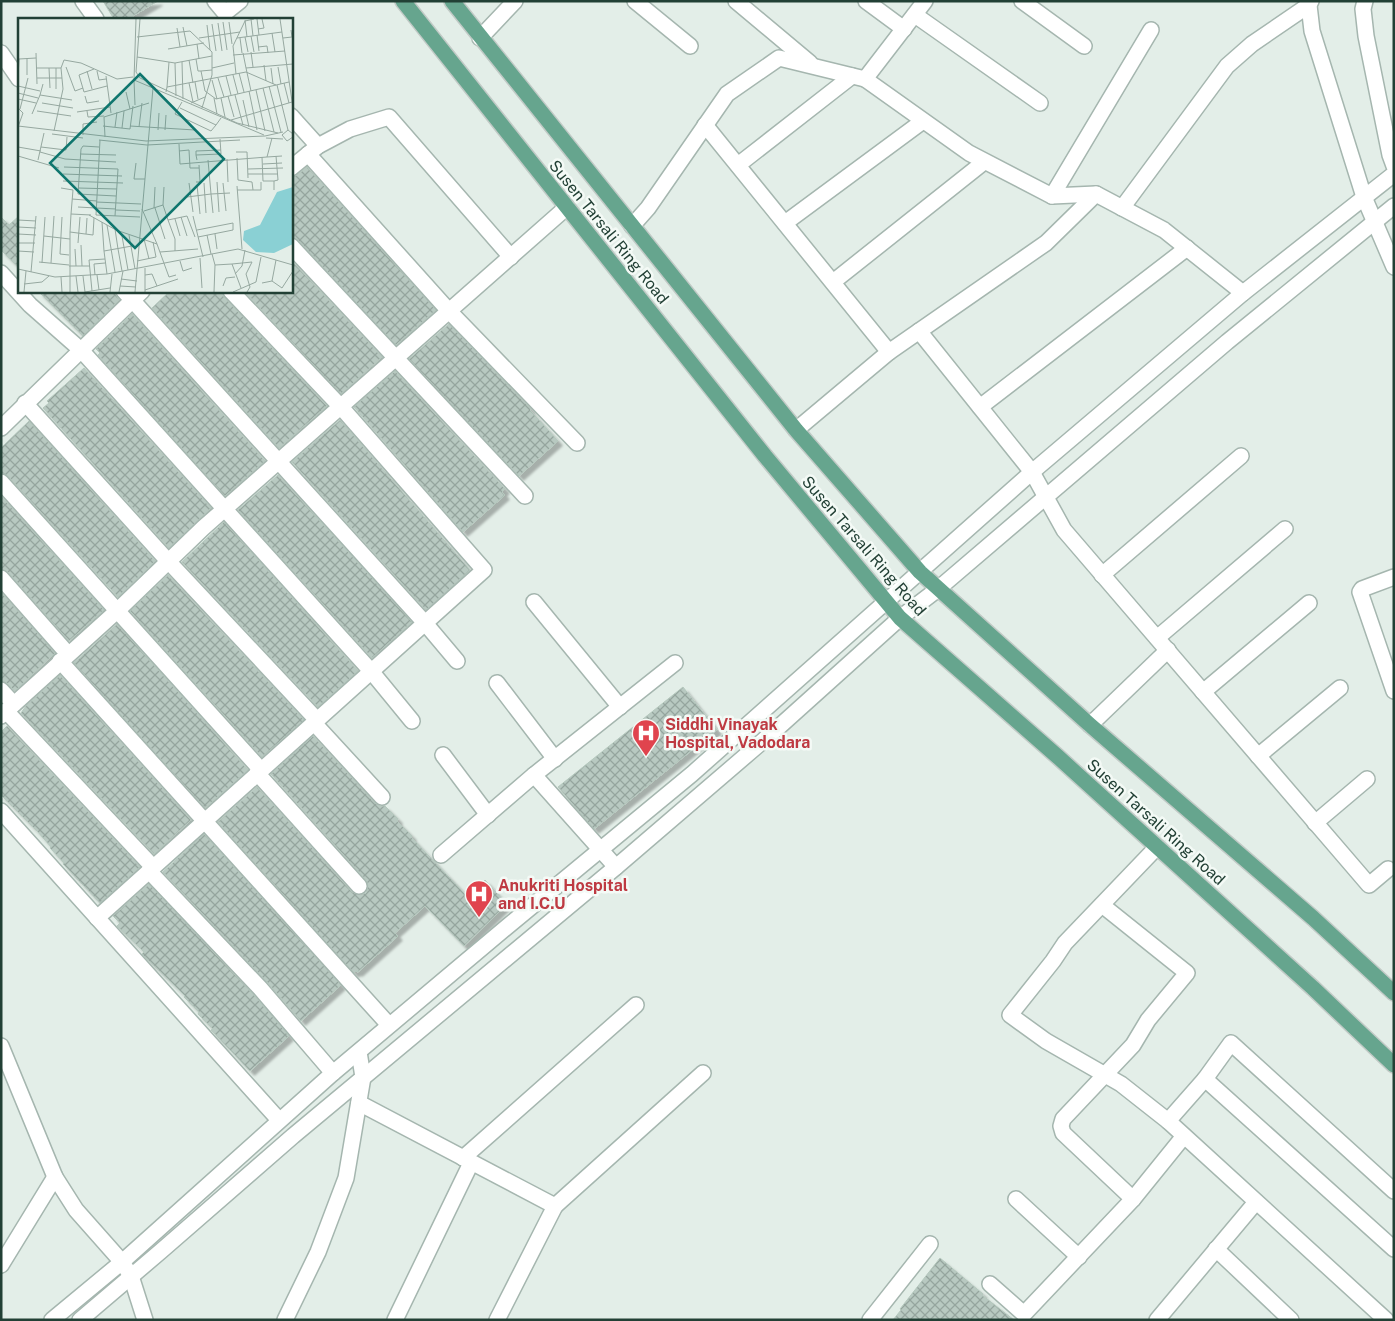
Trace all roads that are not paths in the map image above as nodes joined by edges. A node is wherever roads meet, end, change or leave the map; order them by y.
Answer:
1 (82, 1) edge
2 (215, 1) edge
3 (240, 1) edge
4 (403, 1) edge
5 (452, 1) edge
6 (515, 1) edge
7 (635, 1) edge
8 (736, 1) edge
9 (866, 1) edge
10 (925, 1) edge
11 (1022, 1) edge
12 (1365, 1) edge
13 (1310, 3) edge
14 (915, 15) junction
15 (95, 18) edge
16 (904, 29) junction
17 (1151, 30) dead end
18 (480, 38) junction
19 (690, 46) dead end
20 (1084, 46) dead end
21 (1, 53) edge
22 (813, 66) junction
23 (18, 78) edge
24 (858, 78) junction
25 (1040, 103) dead end
26 (292, 118) edge
27 (923, 121) junction
28 (705, 125) junction
29 (313, 150) junction
30 (984, 162) junction
31 (738, 165) junction
32 (1394, 166) edge
33 (292, 167) edge
34 (1394, 174) edge
35 (1096, 194) junction
36 (1052, 196) junction
37 (1364, 197) junction
38 (1394, 206) edge
39 (567, 207) junction
40 (1122, 208) junction
41 (1375, 221) junction
42 (785, 223) junction
43 (632, 226) junction
44 (292, 247) edge
45 (1187, 248) junction
46 (511, 257) junction
47 (1394, 267) edge
48 (1, 273) edge
49 (833, 282) junction
50 (18, 291) edge
51 (19, 292) edge
52 (232, 292) edge
53 (1243, 293) junction
54 (132, 294) edge
55 (449, 311) junction
56 (919, 331) junction
57 (81, 350) junction
58 (889, 352) junction
59 (396, 358) junction
60 (25, 403) junction
61 (341, 406) junction
62 (980, 407) junction
63 (1, 428) edge
64 (796, 430) junction
65 (577, 443) dead end
66 (1241, 456) dead end
67 (278, 462) junction
68 (1032, 472) junction
69 (1, 482) edge
70 (525, 496) dead end
71 (1046, 496) junction
72 (225, 509) junction
73 (1285, 529) dead end
74 (168, 561) junction
75 (920, 572) junction
76 (1102, 575) junction
77 (1394, 577) edge
78 (1, 578) edge
79 (938, 589) junction
80 (534, 602) dead end
81 (885, 602) junction
82 (1309, 603) dead end
83 (117, 611) junction
84 (900, 618) junction
85 (425, 623) junction
86 (1162, 644) junction
87 (64, 657) junction
88 (457, 661) dead end
89 (675, 663) dead end
90 (371, 671) junction
91 (497, 683) dead end
92 (1340, 688) dead end
93 (1, 690) edge
94 (1394, 691) edge
95 (1203, 692) junction
96 (620, 707) junction
97 (7, 710) edge
98 (315, 721) junction
99 (412, 721) dead end
100 (1090, 725) junction
101 (443, 755) dead end
102 (1258, 756) junction
103 (555, 759) junction
104 (259, 772) junction
105 (534, 776) junction
106 (1367, 779) dead end
107 (382, 796) dead end
108 (1, 811) edge
109 (488, 816) junction
110 (205, 820) junction
111 (1315, 823) junction
112 (1157, 847) junction
113 (601, 850) junction
114 (441, 855) dead end
115 (616, 867) junction
116 (151, 869) junction
117 (1388, 869) dead end
118 (359, 886) dead end
119 (1102, 905) junction
120 (97, 918) junction
121 (1394, 993) edge
122 (636, 1005) dead end
123 (389, 1025) junction
124 (1, 1046) edge
125 (359, 1052) junction
126 (1394, 1065) edge
127 (333, 1073) junction
128 (703, 1073) dead end
129 (1105, 1075) junction
130 (363, 1077) junction
131 (1205, 1079) junction
132 (359, 1103) junction
133 (280, 1120) junction
134 (1168, 1122) junction
135 (1184, 1136) junction
136 (467, 1161) junction
137 (55, 1177) junction
138 (1394, 1191) edge
139 (1016, 1198) dead end
140 (1132, 1199) junction
141 (1256, 1202) junction
142 (555, 1206) junction
143 (930, 1244) dead end
144 (1394, 1248) edge
145 (1216, 1249) junction
146 (1079, 1257) junction
147 (122, 1262) junction
148 (1, 1265) edge
149 (131, 1276) junction
150 (990, 1284) dead end
151 (52, 1320) edge
152 (80, 1320) edge
153 (145, 1320) edge
154 (285, 1320) edge
155 (395, 1320) edge
156 (497, 1320) edge
157 (870, 1320) edge
158 (1156, 1320) edge
159 (1291, 1320) edge
160 (1386, 1320) edge

1 - 15 street
2 - 3 street
4 - 39 main road, Susen Tarsali Ring Road
5 - 18 main road, Susen Tarsali Ring Road
6 - 18 street
7 - 19 street
8 - 22 street
9 - 16 street
10 - 14 street
11 - 20 street
12 - 32 street
13 - 37 street
13 - 40 street
14 - 16 street
14 - 25 street
16 - 24 street
17 - 36 street
18 - 43 main road, Susen Tarsali Ring Road
21 - 23 street
22 - 24 street
22 - 28 street
24 - 27 street
24 - 31 street
26 - 29 street
27 - 30 street
27 - 42 street
28 - 31 street
28 - 43 street
29 - 33 street
29 - 46 street
29 - 55 street
30 - 36 street
30 - 49 street
31 - 42 street
34 - 37 street
35 - 36 street
35 - 40 street
35 - 56 street
37 - 41 street
37 - 53 street
38 - 41 street
39 - 46 street
39 - 81 main road, Susen Tarsali Ring Road
40 - 45 street
41 - 47 street
41 - 71 street
42 - 49 street
43 - 64 main road, Susen Tarsali Ring Road
44 - 59 street
45 - 53 street
45 - 62 street
46 - 55 street
48 - 50 street
49 - 58 street
51 - 57 street
52 - 61 street
53 - 68 street
54 - 57 street
54 - 67 street
55 - 59 street
55 - 65 street
56 - 58 street
56 - 62 street
57 - 60 street
57 - 72 street
58 - 64 street
59 - 61 street
59 - 70 street
60 - 63 street
60 - 74 street
61 - 67 street
61 - 85 street
62 - 68 street
64 - 75 main road, Susen Tarsali Ring Road
66 - 76 street
67 - 72 street
67 - 85 street
68 - 71 street
68 - 75 street
69 - 83 street
71 - 76 street
71 - 79 street
72 - 74 street
72 - 90 street
73 - 86 street
74 - 83 street
74 - 98 street
75 - 79 main road, Susen Tarsali Ring Road
75 - 81 street
76 - 86 street
77 - 94 street
78 - 87 street
79 - 84 street
79 - 100 main road, Susen Tarsali Ring Road
80 - 96 street
81 - 84 main road, Susen Tarsali Ring Road
81 - 113 street
82 - 95 street
83 - 87 street
83 - 104 street
84 - 112 main road, Susen Tarsali Ring Road
84 - 115 street
85 - 88 street
85 - 90 street
86 - 95 street
86 - 100 street
87 - 97 street
87 - 110 street
89 - 96 street
90 - 98 street
90 - 99 street
91 - 103 street
92 - 102 street
93 - 97 street
95 - 102 street
96 - 103 street
97 - 116 street
98 - 104 street
98 - 107 street
100 - 121 main road, Susen Tarsali Ring Road
101 - 109 street
102 - 111 street
103 - 105 street
104 - 110 street
104 - 118 street
105 - 109 street
105 - 113 street
106 - 111 street
108 - 120 street
109 - 114 street
110 - 116 street
110 - 123 street
111 - 117 street
112 - 119 street
112 - 126 main road, Susen Tarsali Ring Road
113 - 115 street
113 - 123 street
115 - 130 street
116 - 120 street
116 - 127 street
119 - 129 street
119 - 129 street
120 - 133 street
122 - 136 street
123 - 125 street
124 - 137 street
125 - 127 street
125 - 130 street
127 - 133 street
128 - 142 street
129 - 134 street
129 - 140 street
130 - 132 street
130 - 149 street
131 - 134 street
131 - 138 street
131 - 144 street
132 - 136 street
132 - 154 street
133 - 147 street
134 - 135 street
135 - 140 street
135 - 141 street
136 - 142 street
136 - 155 street
137 - 147 street
137 - 148 street
139 - 146 street
140 - 146 street
141 - 145 street
141 - 160 street
142 - 156 street
143 - 157 street
145 - 158 street
145 - 159 street
146 - 150 street
147 - 149 street
147 - 151 street
149 - 152 street
149 - 153 street

